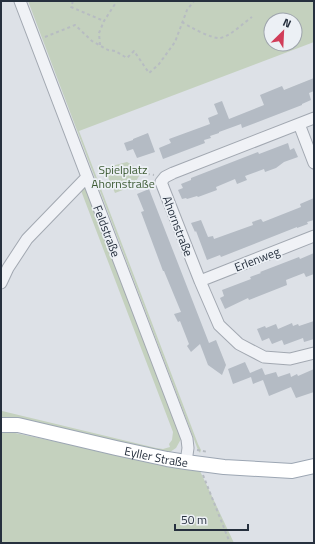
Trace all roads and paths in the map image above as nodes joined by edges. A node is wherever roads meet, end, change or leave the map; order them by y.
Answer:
1 (20, 1) edge
2 (73, 1) edge
3 (117, 1) edge
4 (194, 1) edge
5 (252, 17) dead end
6 (104, 21) junction
7 (182, 22) junction
8 (35, 43) junction
9 (100, 46) junction
10 (314, 118) edge
11 (299, 124) junction
12 (314, 163) edge
13 (87, 177) junction
14 (314, 236) edge
15 (200, 281) junction
16 (1, 283) edge
17 (314, 353) edge
18 (1, 425) edge
19 (186, 462) junction
20 (201, 464) junction
21 (314, 466) edge
22 (230, 543) edge

1 - 8 street, Feldstraße
2 - 6 path
3 - 6 path
4 - 7 path
5 - 7 path
6 - 9 path
7 - 9 path
8 - 9 path
8 - 13 street, Feldstraße
10 - 11 street, Ahornstraße
11 - 12 street
11 - 15 street, Ahornstraße
13 - 16 street
13 - 19 street, Feldstraße
14 - 15 street, Erlenweg
15 - 17 street, Ahornstraße
18 - 19 main road, Eyller Straße
19 - 20 main road, Eyller Straße
20 - 21 main road, Eyller Straße
20 - 22 path

